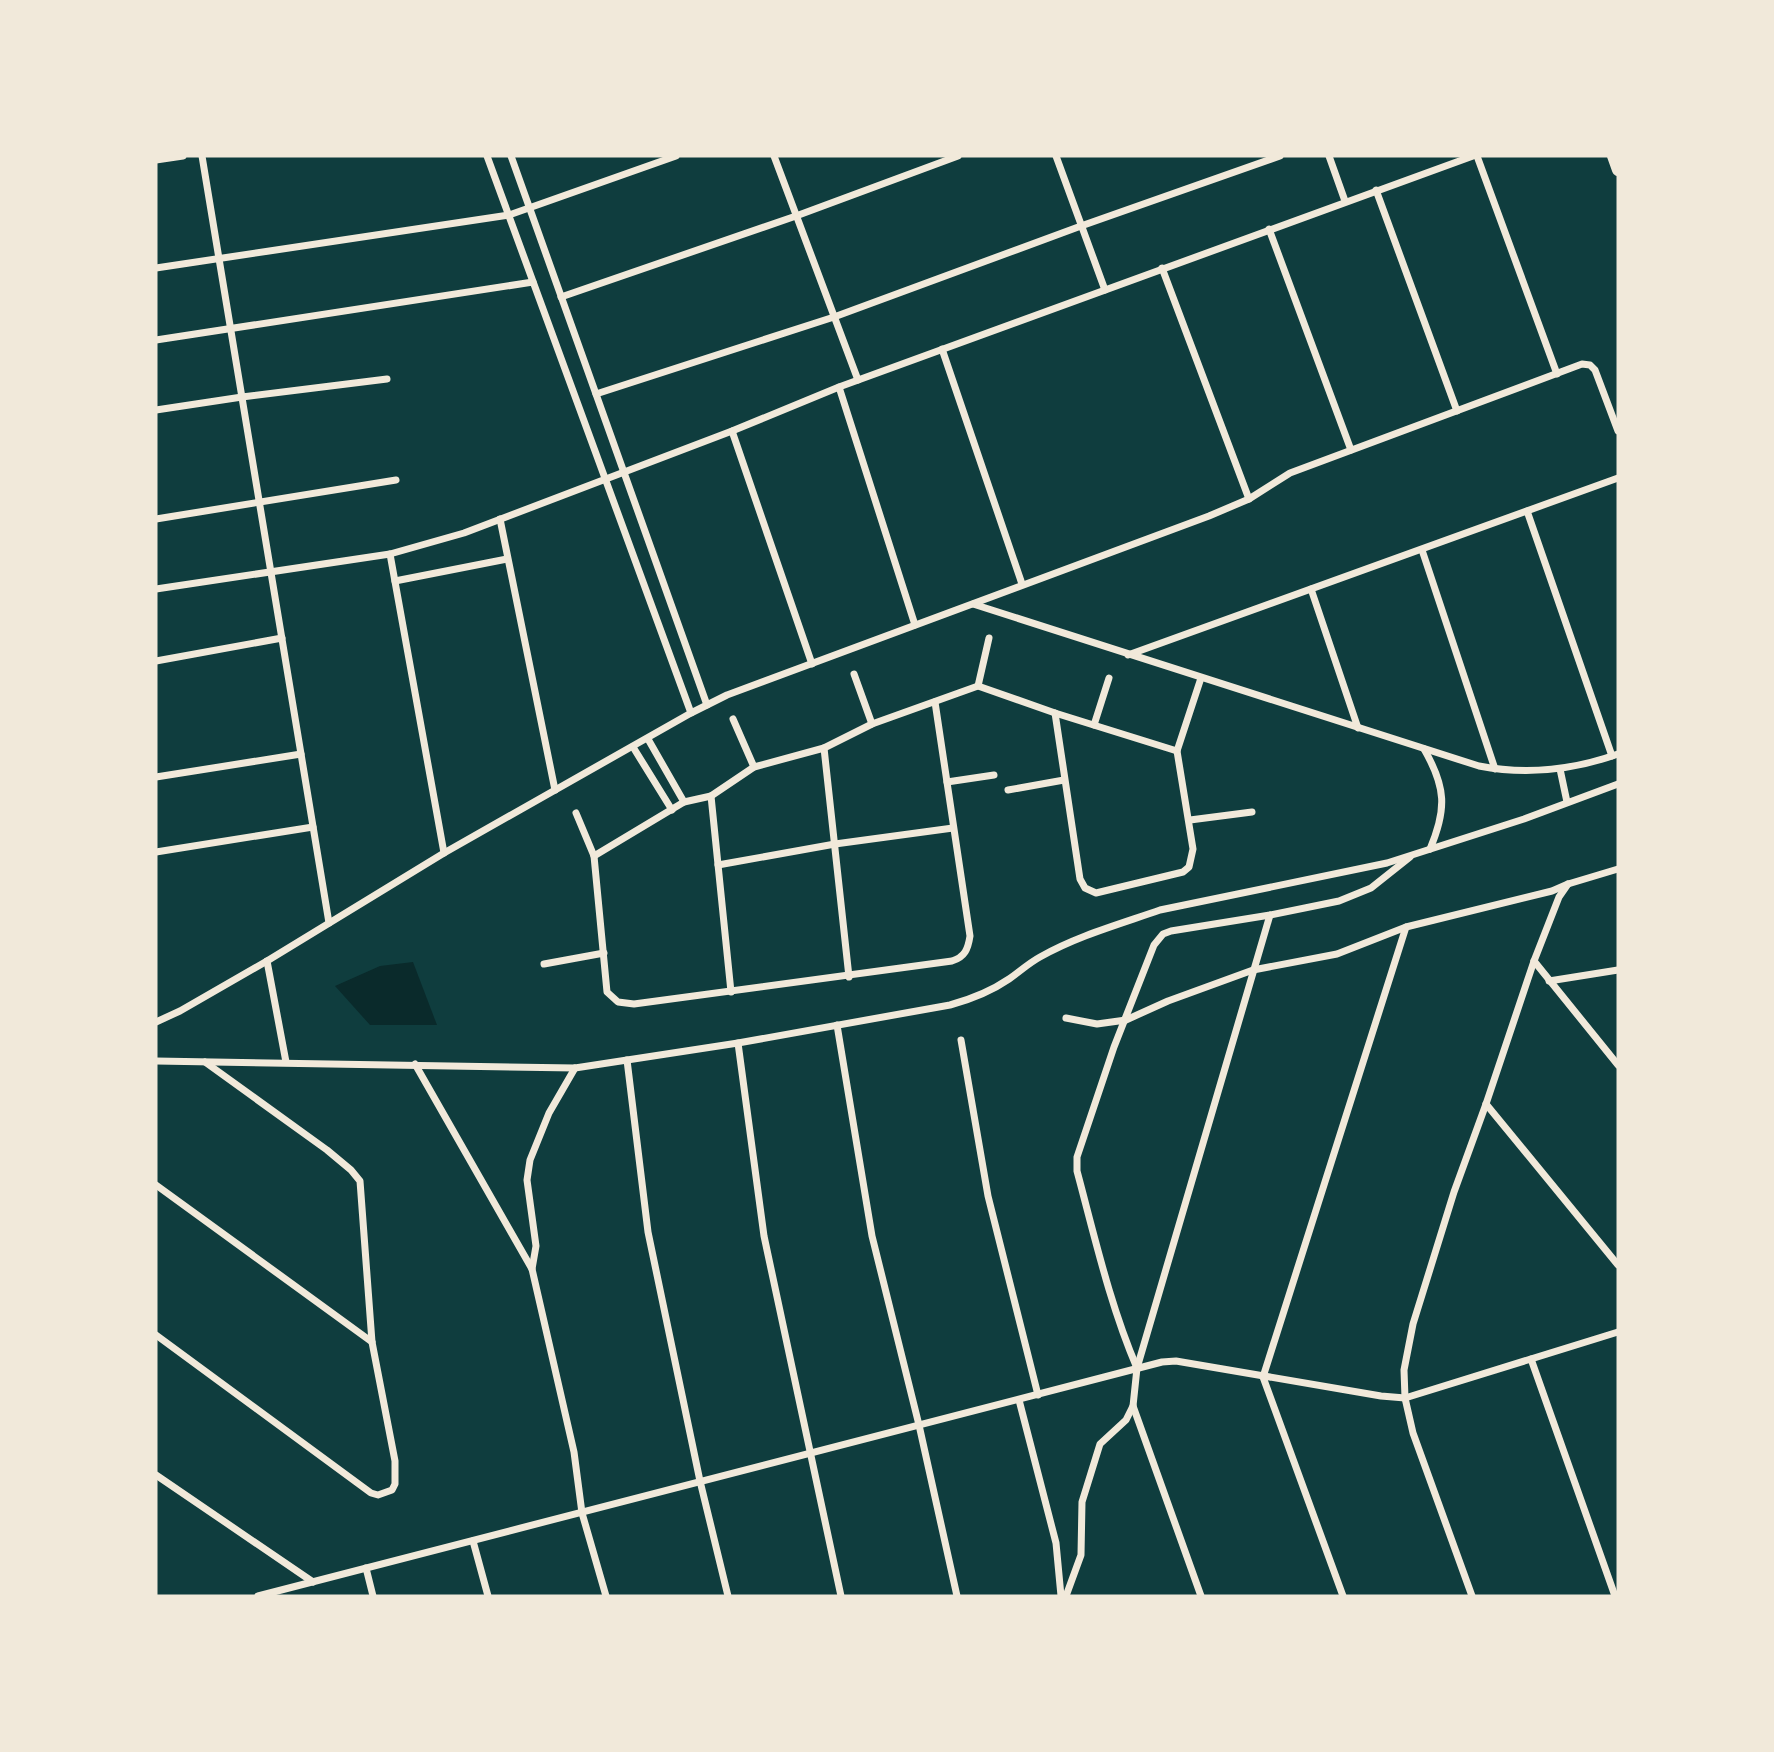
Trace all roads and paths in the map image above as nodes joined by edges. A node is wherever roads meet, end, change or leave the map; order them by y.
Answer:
1 (183, 156) edge
2 (202, 156) edge
3 (487, 156) edge
4 (511, 156) edge
5 (676, 156) edge
6 (774, 156) edge
7 (958, 156) edge
8 (1056, 156) edge
9 (1280, 156) edge
10 (1329, 156) edge
11 (1475, 156) edge
12 (1613, 156) edge
13 (156, 160) edge
14 (1618, 170) edge
15 (1376, 190) junction
16 (1345, 201) junction
17 (530, 209) junction
18 (509, 215) junction
19 (796, 216) junction
20 (1081, 226) junction
21 (1269, 229) junction
22 (219, 258) junction
23 (156, 268) edge
24 (1162, 268) junction
25 (533, 282) junction
26 (1105, 290) junction
27 (561, 297) junction
28 (834, 317) junction
29 (231, 328) junction
30 (156, 340) edge
31 (942, 349) junction
32 (1557, 374) junction
33 (387, 379) dead end
34 (858, 380) junction
35 (839, 387) junction
36 (596, 394) junction
37 (242, 397) junction
38 (156, 410) edge
39 (1457, 411) junction
40 (732, 431) junction
41 (1618, 431) edge
42 (1351, 450) junction
43 (624, 473) junction
44 (1618, 478) edge
45 (396, 480) dead end
46 (606, 480) junction
47 (1249, 499) junction
48 (260, 503) junction
49 (1527, 511) junction
50 (156, 519) edge
51 (499, 519) junction
52 (1422, 550) junction
53 (390, 554) junction
54 (508, 559) junction
55 (271, 571) junction
56 (395, 581) junction
57 (1022, 584) junction
58 (156, 589) edge
59 (1311, 589) junction
60 (972, 604) junction
61 (915, 625) junction
62 (282, 638) junction
63 (989, 638) dead end
64 (1127, 655) junction
65 (156, 660) edge
66 (812, 664) junction
67 (854, 674) dead end
68 (1109, 678) dead end
69 (1201, 678) junction
70 (978, 686) junction
71 (935, 702) junction
72 (707, 705) junction
73 (691, 713) junction
74 (1055, 713) junction
75 (733, 719) dead end
76 (872, 724) junction
77 (1094, 725) junction
78 (1358, 728) junction
79 (648, 739) junction
80 (633, 747) junction
81 (824, 748) junction
82 (1423, 749) junction
83 (1177, 751) junction
84 (301, 754) junction
85 (1615, 755) edge
86 (754, 767) junction
87 (1495, 769) junction
88 (1560, 769) junction
89 (994, 775) dead end
90 (156, 777) edge
91 (1064, 780) junction
92 (947, 782) junction
93 (1618, 784) edge
94 (555, 790) junction
95 (1008, 790) dead end
96 (711, 796) junction
97 (684, 802) junction
98 (1567, 802) junction
99 (672, 810) junction
100 (1252, 812) dead end
101 (576, 813) dead end
102 (1190, 820) junction
103 (313, 827) junction
104 (953, 828) junction
105 (835, 844) junction
106 (1430, 849) junction
107 (156, 852) edge
108 (444, 853) junction
109 (1412, 855) junction
110 (594, 856) junction
111 (718, 865) junction
112 (1618, 869) edge
113 (1568, 884) junction
114 (1270, 915) junction
115 (330, 923) junction
116 (1406, 927) junction
117 (604, 953) junction
118 (267, 961) junction
119 (1534, 961) junction
120 (544, 964) dead end
121 (1253, 970) junction
122 (1618, 971) edge
123 (849, 977) junction
124 (1549, 981) junction
125 (731, 992) junction
126 (1066, 1018) dead end
127 (1126, 1020) junction
128 (156, 1022) edge
129 (837, 1025) junction
130 (961, 1040) dead end
131 (738, 1042) junction
132 (156, 1060) edge
133 (627, 1060) junction
134 (205, 1061) junction
135 (286, 1062) junction
136 (415, 1064) junction
137 (1618, 1065) edge
138 (575, 1068) junction
139 (1486, 1104) junction
140 (156, 1185) edge
141 (1618, 1265) edge
142 (532, 1269) junction
143 (1618, 1332) edge
144 (156, 1335) edge
145 (372, 1342) junction
146 (1531, 1359) junction
147 (1137, 1368) junction
148 (1263, 1377) junction
149 (1038, 1395) junction
150 (1405, 1398) junction
151 (1019, 1400) junction
152 (1133, 1406) junction
153 (919, 1425) junction
154 (809, 1455) junction
155 (156, 1475) edge
156 (700, 1481) junction
157 (582, 1513) junction
158 (473, 1541) junction
159 (366, 1568) junction
160 (313, 1582) junction
161 (259, 1596) edge
162 (373, 1596) edge
163 (488, 1596) edge
164 (606, 1596) edge
165 (729, 1596) edge
166 (841, 1596) edge
167 (957, 1596) edge
168 (1064, 1596) edge
169 (1201, 1596) edge
170 (1343, 1596) edge
171 (1472, 1596) edge
172 (1615, 1596) edge

1 - 13 street
2 - 22 street
3 - 18 street
4 - 17 street
5 - 17 street
6 - 19 street
7 - 19 street
8 - 20 street
9 - 20 street
10 - 16 street
11 - 15 street
11 - 32 street
12 - 14 main road
15 - 16 street
15 - 39 street
16 - 21 street
17 - 18 street
17 - 27 street
18 - 22 street
18 - 25 street
19 - 27 street
19 - 28 street
20 - 26 street
20 - 28 street
21 - 24 street
21 - 42 street
22 - 23 street
22 - 29 street
24 - 26 street
24 - 47 street
25 - 29 street
25 - 46 street
26 - 31 street
27 - 36 street
28 - 34 street
28 - 36 street
29 - 30 street
29 - 37 street
31 - 34 street
31 - 57 street
32 - 39 street
32 - 41 street
33 - 37 street
34 - 35 street
35 - 40 street
35 - 61 street
36 - 43 street
37 - 38 street
37 - 48 street
39 - 42 street
40 - 43 street
40 - 66 street
42 - 47 street
43 - 46 street
43 - 72 street
44 - 49 street
45 - 48 street
46 - 51 street
46 - 73 street
47 - 57 street
48 - 50 street
48 - 55 street
49 - 52 street
49 - 85 street
51 - 53 street
51 - 54 street
52 - 59 street
52 - 87 street
53 - 55 street
53 - 56 street
54 - 56 street
54 - 94 street
55 - 58 street
55 - 62 street
56 - 108 street
57 - 60 street
59 - 64 street
59 - 78 street
60 - 61 street
60 - 64 street
61 - 66 street
62 - 65 street
62 - 84 street
63 - 70 street
64 - 69 street
66 - 72 street
67 - 76 street
68 - 77 street
69 - 78 street
69 - 83 street
70 - 71 street
70 - 74 street
71 - 76 street
71 - 92 street
72 - 73 street
73 - 79 street
74 - 77 street
74 - 91 street
75 - 86 street
76 - 81 street
77 - 83 street
78 - 82 street
79 - 80 street
79 - 97 street
80 - 94 street
80 - 99 street
81 - 86 street
81 - 105 street
82 - 87 street
82 - 106 street
83 - 102 street
84 - 90 street
84 - 103 street
85 - 88 street
86 - 96 street
87 - 88 street
88 - 98 street
89 - 92 street
91 - 95 street
91 - 102 street
92 - 104 street
93 - 98 street
94 - 108 street
96 - 97 street
96 - 111 street
97 - 99 street
98 - 106 street
99 - 110 street
100 - 102 street
101 - 110 street
103 - 107 street
103 - 115 street
104 - 105 street
104 - 123 street
105 - 111 street
105 - 123 street
106 - 109 street
108 - 115 street
109 - 114 street
109 - 129 street
110 - 117 street
111 - 125 street
112 - 113 street
113 - 116 street
113 - 119 street
114 - 121 street
114 - 127 street
115 - 118 street
116 - 121 street
116 - 148 street
117 - 120 street
117 - 125 street
118 - 128 street
118 - 135 street
119 - 124 street
119 - 139 street
121 - 127 street
121 - 147 street
122 - 124 street
123 - 125 street
124 - 137 street
126 - 127 street
127 - 147 street
129 - 131 street
129 - 153 street
130 - 149 street
131 - 133 street
131 - 154 street
132 - 134 street
133 - 138 street
133 - 156 street
134 - 135 street
134 - 145 street
135 - 136 street
136 - 138 street
136 - 142 street
138 - 142 street
139 - 141 street
139 - 150 street
140 - 145 street
142 - 157 street
143 - 146 street
144 - 145 street
146 - 150 street
146 - 172 street
147 - 148 street
147 - 149 street
147 - 152 street
148 - 150 street
148 - 170 street
149 - 151 street
150 - 171 street
151 - 153 street
151 - 168 street
152 - 168 street
152 - 169 street
153 - 154 street
153 - 167 street
154 - 156 street
154 - 166 street
155 - 160 street
156 - 157 street
156 - 165 street
157 - 158 street
157 - 164 street
158 - 159 street
158 - 163 street
159 - 160 street
159 - 162 street
160 - 161 street

